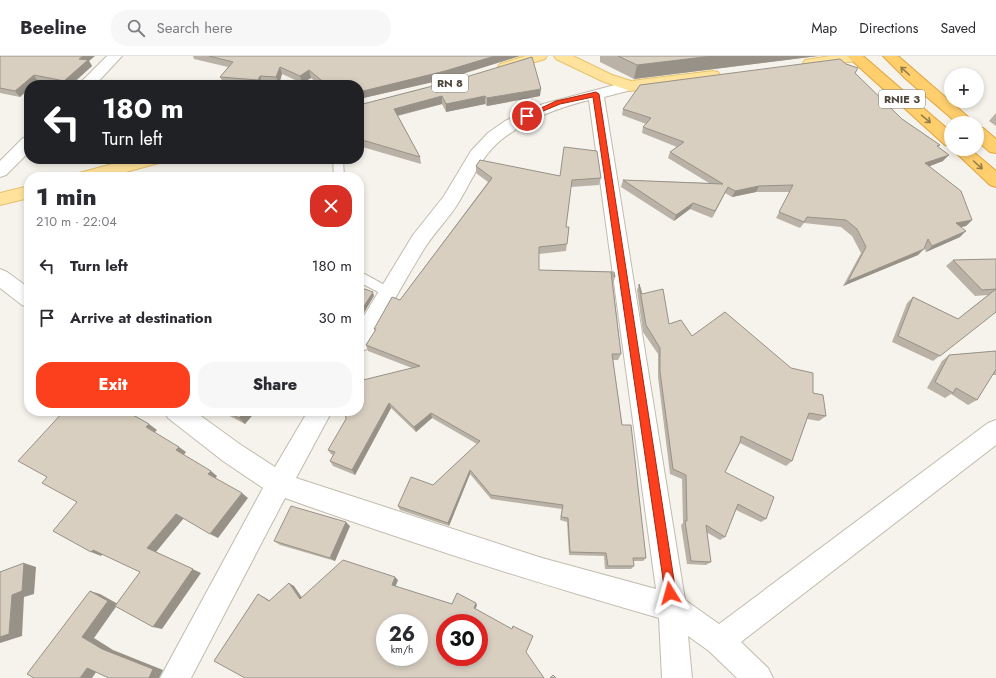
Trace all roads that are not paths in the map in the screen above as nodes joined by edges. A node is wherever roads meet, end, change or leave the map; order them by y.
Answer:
1 (115, 56) edge
2 (540, 56) edge
3 (561, 56) edge
4 (890, 56) edge
5 (855, 57) edge
6 (793, 65) edge
7 (488, 72) edge
8 (731, 73) edge
9 (91, 80) edge
10 (630, 86) junction
11 (596, 94) junction
12 (959, 116) edge
13 (944, 135) edge
14 (984, 138) edge
15 (24, 147) edge
16 (996, 148) edge
17 (968, 156) edge
18 (134, 164) edge
19 (0, 171) edge
20 (103, 172) edge
21 (996, 181) edge
22 (24, 193) edge
23 (0, 199) edge
24 (0, 277) edge
25 (364, 279) edge
26 (388, 292) junction
27 (24, 295) edge
28 (364, 334) edge
29 (183, 416) edge
30 (317, 416) edge
31 (996, 431) edge
32 (279, 484) junction
33 (672, 608) junction
34 (719, 641) junction
35 (175, 678) edge
36 (677, 678) edge
37 (758, 678) edge

1 - 9 street
2 - 7 main road
3 - 10 main road
12 -> 4 highway, RNIE 3
5 - 6 main road
5 -> 13 highway, RNIE 3
8 - 10 main road
10 - 11 street
11 - 26 street
11 - 33 street
14 - 16 highway
15 - 19 street
17 -> 21 highway
18 - 20 main road
22 - 23 main road
24 - 27 street
25 - 26 lane
26 - 28 street
29 - 32 street
30 - 32 street
31 - 34 street
32 - 33 street
32 - 35 street
33 - 34 street
33 - 36 street
34 - 37 street

